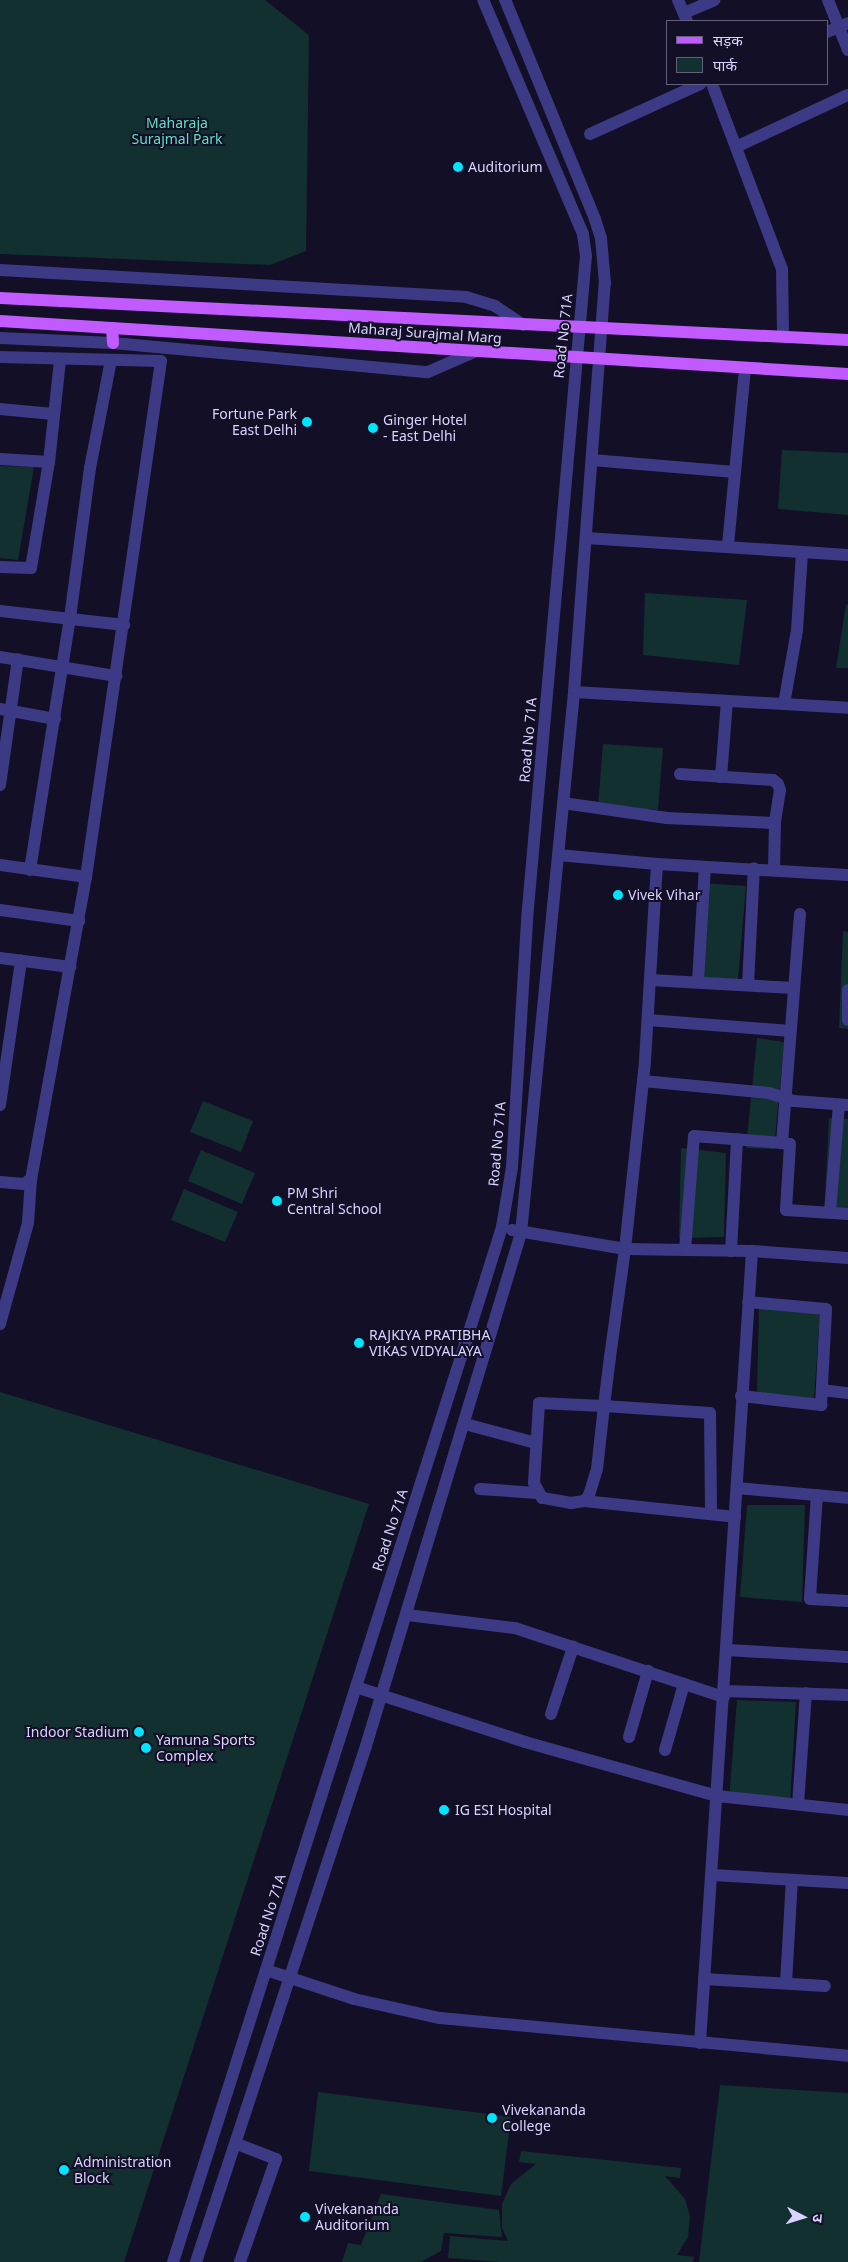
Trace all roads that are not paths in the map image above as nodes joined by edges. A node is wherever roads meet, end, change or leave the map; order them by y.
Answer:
1 (678, 0) edge
2 (714, 0) edge
3 (828, 0) edge
4 (508, 1) edge
5 (485, 6) edge
6 (686, 17) edge
7 (838, 28) edge
8 (848, 50) edge
9 (698, 85) edge
10 (712, 85) edge
11 (848, 96) edge
12 (590, 134) dead end
13 (738, 146) junction
14 (0, 270) edge
15 (0, 298) edge
16 (0, 321) edge
17 (523, 325) junction
18 (112, 328) junction
19 (578, 329) junction
20 (603, 329) junction
21 (783, 336) junction
22 (0, 338) edge
23 (848, 340) edge
24 (113, 343) junction
25 (476, 351) junction
26 (0, 358) edge
27 (576, 358) junction
28 (598, 359) junction
29 (111, 360) junction
30 (60, 361) junction
31 (745, 368) junction
32 (848, 374) edge
33 (0, 409) edge
34 (53, 414) junction
35 (0, 459) edge
36 (592, 460) junction
37 (49, 462) junction
38 (734, 472) junction
39 (586, 538) junction
40 (728, 545) junction
41 (802, 553) junction
42 (848, 555) edge
43 (0, 567) edge
44 (0, 611) edge
45 (70, 618) junction
46 (124, 625) junction
47 (0, 657) edge
48 (18, 659) junction
49 (62, 667) junction
50 (116, 676) junction
51 (574, 692) junction
52 (727, 700) junction
53 (784, 704) junction
54 (848, 708) edge
55 (5, 710) edge
56 (55, 719) junction
57 (2, 760) edge
58 (680, 774) dead end
59 (721, 777) junction
60 (0, 785) edge
61 (563, 803) junction
62 (775, 823) junction
63 (558, 855) junction
64 (657, 864) junction
65 (0, 865) edge
66 (705, 866) junction
67 (754, 868) junction
68 (30, 870) junction
69 (774, 870) junction
70 (848, 875) edge
71 (86, 877) junction
72 (0, 910) edge
73 (800, 914) dead end
74 (79, 921) junction
75 (0, 958) edge
76 (21, 961) junction
77 (70, 967) junction
78 (650, 980) junction
79 (698, 982) junction
80 (748, 985) junction
81 (794, 988) junction
82 (848, 990) edge
83 (648, 1020) junction
84 (848, 1020) edge
85 (791, 1031) junction
86 (643, 1081) junction
87 (786, 1098) junction
88 (0, 1105) edge
89 (843, 1105) edge
90 (737, 1140) junction
91 (782, 1143) junction
92 (31, 1179) junction
93 (0, 1182) edge
94 (830, 1212) junction
95 (848, 1214) edge
96 (502, 1227) junction
97 (520, 1233) junction
98 (625, 1249) junction
99 (685, 1250) junction
100 (731, 1251) junction
101 (752, 1251) junction
102 (848, 1258) edge
103 (748, 1302) junction
104 (0, 1324) edge
105 (822, 1390) junction
106 (848, 1393) edge
107 (741, 1396) junction
108 (604, 1406) junction
109 (465, 1424) junction
110 (536, 1443) junction
111 (737, 1488) junction
112 (480, 1489) dead end
113 (537, 1493) junction
114 (816, 1496) junction
115 (848, 1498) edge
116 (584, 1501) junction
117 (711, 1514) junction
118 (735, 1517) junction
119 (848, 1601) edge
120 (407, 1615) junction
121 (573, 1647) junction
122 (726, 1650) junction
123 (848, 1657) edge
124 (648, 1672) junction
125 (684, 1684) junction
126 (356, 1687) junction
127 (806, 1693) junction
128 (724, 1694) junction
129 (382, 1695) junction
130 (848, 1695) edge
131 (551, 1714) dead end
132 (630, 1737) dead end
133 (665, 1750) dead end
134 (717, 1796) junction
135 (798, 1804) junction
136 (848, 1810) edge
137 (712, 1875) junction
138 (792, 1880) junction
139 (848, 1884) edge
140 (266, 1970) junction
141 (292, 1979) junction
142 (704, 1979) junction
143 (786, 1983) junction
144 (825, 1986) dead end
145 (700, 2043) junction
146 (848, 2056) edge
147 (237, 2144) junction
148 (243, 2261) edge
149 (173, 2262) edge
150 (196, 2262) edge

1 - 6 street
2 - 6 street
3 - 7 street
4 - 5 street
4 - 20 street
5 - 19 street, Road No 71A
7 - 8 street
9 - 12 street
10 - 13 street
11 - 13 street
13 - 21 street
14 - 17 street, Maharaj Surajmal Marg
15 - 17 main road, Maharaj Surajmal Marg
16 - 18 main road, Maharaj Surajmal Marg
17 - 19 main road, Maharaj Surajmal Marg
18 - 24 main road
18 - 25 main road, Maharaj Surajmal Marg
19 - 20 main road, Maharaj Surajmal Marg
19 - 27 street, Road No 71A
20 - 21 main road, Maharaj Surajmal Marg
20 - 28 street
21 - 23 main road, Maharaj Surajmal Marg
22 - 24 street
24 - 25 street
25 - 27 main road, Maharaj Surajmal Marg
26 - 30 street
27 - 28 main road, Maharaj Surajmal Marg
27 - 96 street, Road No 71A
28 - 31 main road, Maharaj Surajmal Marg
28 - 36 street
29 - 30 street
29 - 45 street
29 - 46 street
30 - 34 street
31 - 32 main road, Maharaj Surajmal Marg
31 - 38 street
33 - 34 street
34 - 37 street
35 - 37 street
36 - 38 street
36 - 39 street
37 - 43 street
38 - 40 street
39 - 40 street
39 - 51 street
40 - 41 street
41 - 42 street
41 - 53 street
44 - 45 street
45 - 46 street
45 - 49 street
46 - 50 street
47 - 48 street
48 - 49 street
48 - 55 street
49 - 50 street
49 - 56 street
50 - 71 street
51 - 52 street
51 - 61 street
52 - 53 street
52 - 59 street
53 - 54 street
55 - 56 street
55 - 57 street
56 - 68 street
57 - 60 street
58 - 59 street
59 - 62 street
61 - 62 street
61 - 63 street
62 - 69 street
63 - 64 street
63 - 97 street
64 - 66 street
64 - 78 street
65 - 68 street
66 - 67 street
66 - 79 street
67 - 69 street
67 - 80 street
68 - 71 street
69 - 70 street
71 - 74 street
72 - 74 street
73 - 81 street
74 - 77 street
75 - 76 street
76 - 77 street
76 - 88 street
77 - 92 street
78 - 79 street
78 - 83 street
79 - 80 street
80 - 81 street
81 - 85 street
82 - 84 street
83 - 85 street
83 - 86 street
85 - 87 street
86 - 87 street
86 - 98 street
87 - 89 street
87 - 91 street
89 - 94 street
90 - 91 street
90 - 99 street
90 - 100 street
91 - 94 street
92 - 93 street
92 - 104 street
94 - 95 street
96 - 97 street
96 - 126 street, Road No 71A
97 - 98 street
97 - 109 street
98 - 99 street
98 - 108 street
99 - 100 street
100 - 101 street
101 - 102 street
101 - 103 street
103 - 105 street
103 - 107 street
105 - 106 street
105 - 107 street
107 - 111 street
108 - 110 street
108 - 116 street
108 - 117 street
109 - 110 street
109 - 120 street
110 - 113 street
111 - 114 street
111 - 118 street
112 - 113 street
113 - 116 street
114 - 115 street
114 - 119 street
116 - 117 street
117 - 118 street
118 - 122 street
120 - 121 street
120 - 129 street
121 - 124 street
121 - 131 street
122 - 123 street
122 - 128 street
124 - 125 street
124 - 132 street
125 - 128 street
125 - 133 street
126 - 129 street
126 - 140 street, Road No 71A
127 - 128 street
127 - 130 street
127 - 135 street
128 - 134 street
129 - 134 street
129 - 141 street
134 - 135 street
134 - 137 street
135 - 136 street
137 - 138 street
137 - 142 street
138 - 139 street
138 - 143 street
140 - 141 street
140 - 149 street, Road No 71A
141 - 145 street
141 - 147 street
142 - 143 street
142 - 145 street
143 - 144 street
145 - 146 street
147 - 148 street
147 - 150 street

